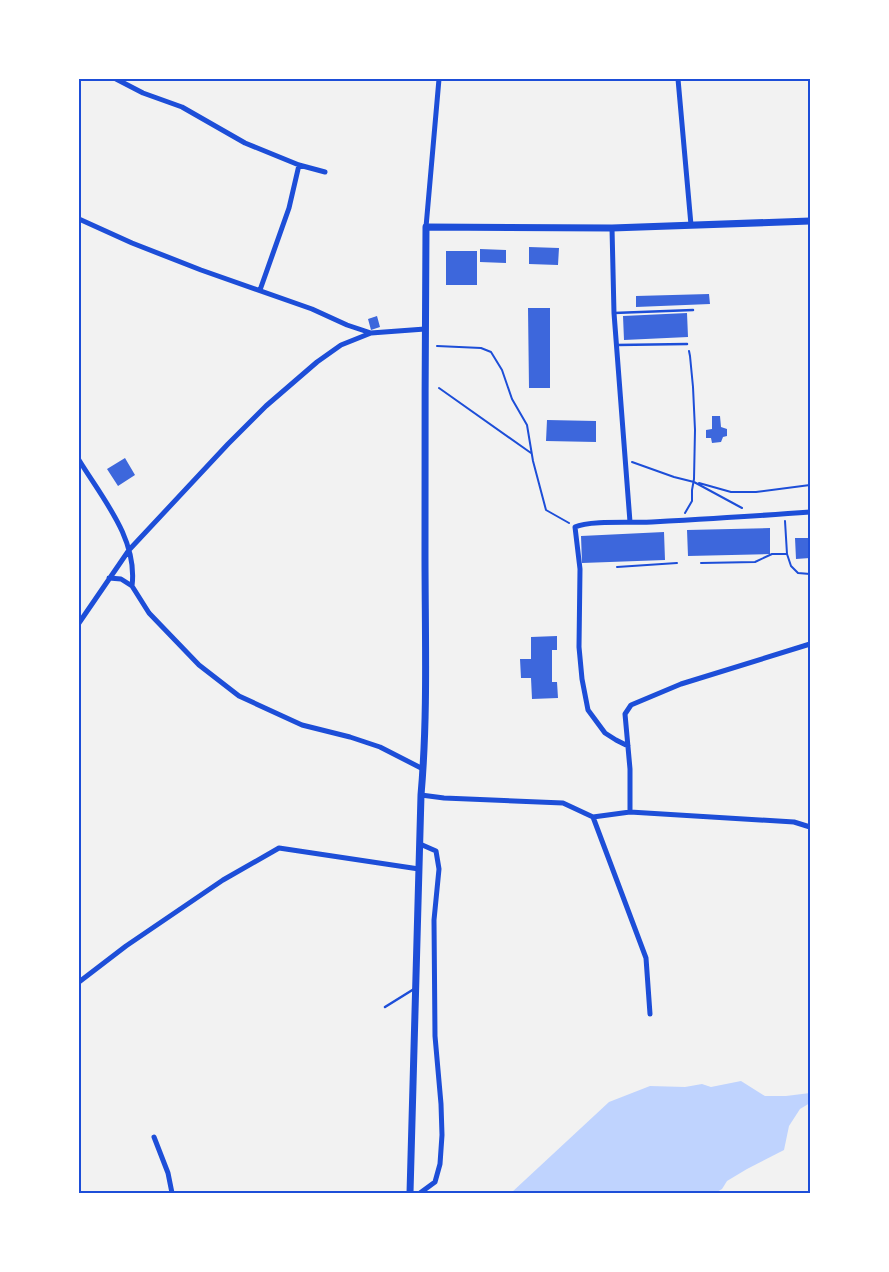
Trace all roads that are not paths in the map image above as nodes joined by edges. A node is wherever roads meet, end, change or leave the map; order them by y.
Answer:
1 (116, 79) edge
2 (439, 79) edge
3 (678, 79) edge
4 (299, 165) junction
5 (325, 172) dead end
6 (79, 219) edge
7 (810, 221) edge
8 (691, 225) junction
9 (426, 227) junction
10 (612, 228) junction
11 (260, 290) junction
12 (694, 310) dead end
13 (614, 313) junction
14 (425, 329) junction
15 (371, 333) junction
16 (686, 344) road end
17 (617, 345) junction
18 (79, 460) edge
19 (810, 512) edge
20 (630, 522) junction
21 (129, 550) junction
22 (109, 578) junction
23 (132, 586) junction
24 (79, 623) edge
25 (810, 644) edge
26 (628, 746) junction
27 (423, 769) junction
28 (421, 795) junction
29 (630, 812) junction
30 (593, 817) junction
31 (810, 827) edge
32 (420, 844) junction
33 (419, 868) junction
34 (79, 982) edge
35 (415, 988) junction
36 (385, 1007) dead end
37 (650, 1014) dead end
38 (154, 1137) dead end
39 (172, 1193) edge
40 (410, 1193) edge
41 (420, 1193) edge

1 - 4 street
2 - 9 street
3 - 8 street
4 - 5 street
4 - 11 street
6 - 11 street
7 - 8 street
8 - 10 street
9 - 10 street
9 - 14 street
10 - 13 street
11 - 15 street
12 - 13 lane
13 - 17 street
14 - 15 street
14 - 27 street
15 - 21 street
16 - 17 lane
17 - 20 street
18 - 21 street
19 - 20 street
20 - 26 street
21 - 22 street
21 - 23 street
22 - 23 street
22 - 24 street
23 - 27 street
25 - 26 street
26 - 29 street
27 - 28 street
28 - 30 street
28 - 32 street
29 - 30 street
29 - 31 street
30 - 37 street
32 - 33 street
32 - 41 street
33 - 34 street
33 - 35 street
35 - 36 lane
35 - 40 street
38 - 39 street

